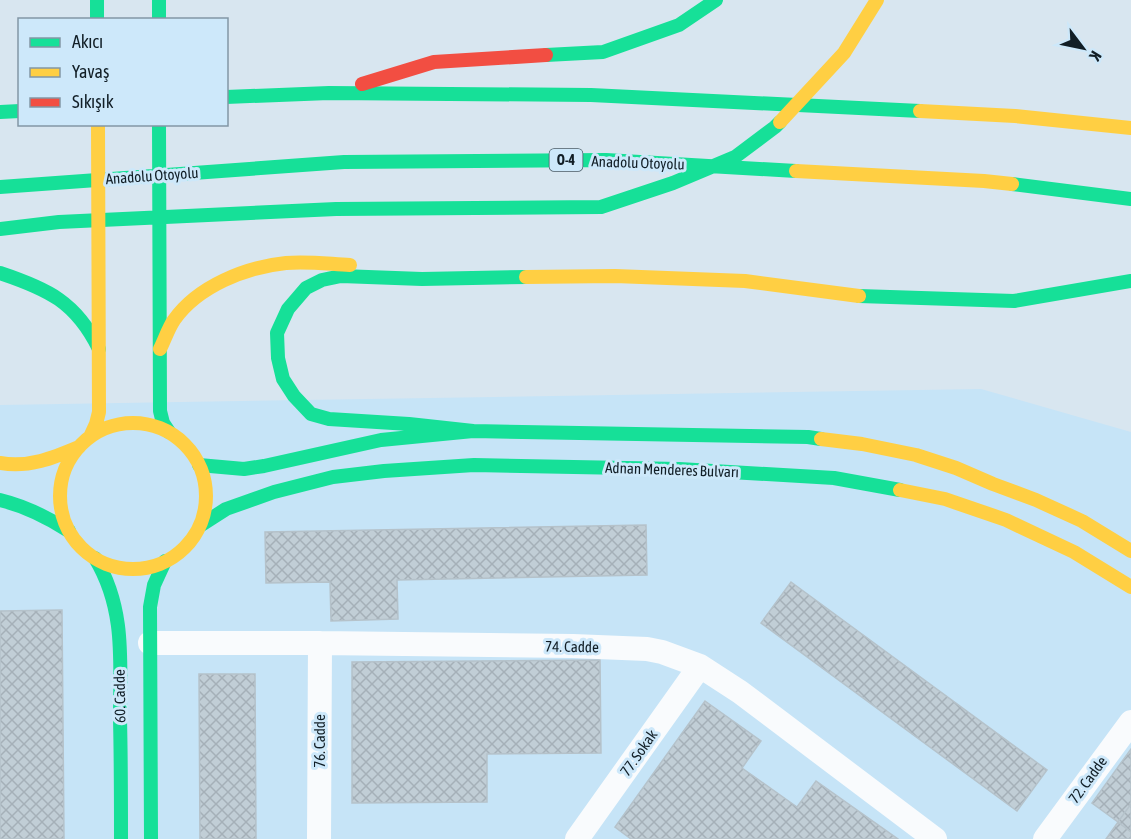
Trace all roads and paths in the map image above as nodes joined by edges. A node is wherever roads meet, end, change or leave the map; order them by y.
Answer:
1 (97, 0) edge
2 (159, 0) edge
3 (716, 0) edge
4 (877, 0) edge
5 (97, 18) edge
6 (159, 18) edge
7 (329, 93) junction
8 (228, 97) edge
9 (18, 111) edge
10 (0, 112) edge
11 (98, 126) edge
12 (159, 126) edge
13 (1131, 128) edge
14 (0, 187) edge
15 (1131, 199) edge
16 (0, 229) edge
17 (0, 273) edge
18 (422, 279) junction
19 (1131, 281) edge
20 (99, 349) junction
21 (160, 349) junction
22 (473, 431) junction
23 (169, 432) junction
24 (90, 437) junction
25 (79, 447) junction
26 (0, 463) edge
27 (198, 465) junction
28 (0, 500) edge
29 (201, 525) junction
30 (69, 531) junction
31 (1131, 551) edge
32 (95, 558) junction
33 (165, 561) junction
34 (1131, 587) edge
35 (150, 643) junction
36 (320, 643) junction
37 (700, 666) junction
38 (1131, 722) edge
39 (121, 839) edge
40 (151, 839) edge
41 (319, 839) edge
42 (577, 839) edge
43 (935, 839) edge
44 (1045, 839) edge

1 - 5 main road
2 - 6 main road
3 - 7 main road
4 - 16 main road
7 - 8 main road
7 - 13 main road
9 - 10 main road
11 - 20 main road
12 - 21 main road
14 - 15 main road, Anadolu Otoyolu / O-4
17 - 20 main road
18 - 19 main road
18 - 21 main road
18 - 22 main road
20 - 24 main road
21 - 23 main road
22 - 27 main road
22 - 31 main road
23 - 24 main road
23 - 27 main road
24 - 25 main road
25 - 26 main road
25 - 30 main road
27 - 29 main road
28 - 30 main road
29 - 33 main road
29 - 34 main road, Adnan Menderes Bulvarı
30 - 32 main road
32 - 33 main road
32 - 39 main road, 60. Cadde
33 - 35 main road, 60. Cadde
35 - 36 street, 74. Cadde
35 - 40 main road, 60. Cadde
36 - 37 street, 74. Cadde
36 - 41 street, 76. Cadde
37 - 42 street, 77. Sokak
37 - 43 street, 74. Cadde
38 - 44 street, 72. Cadde

